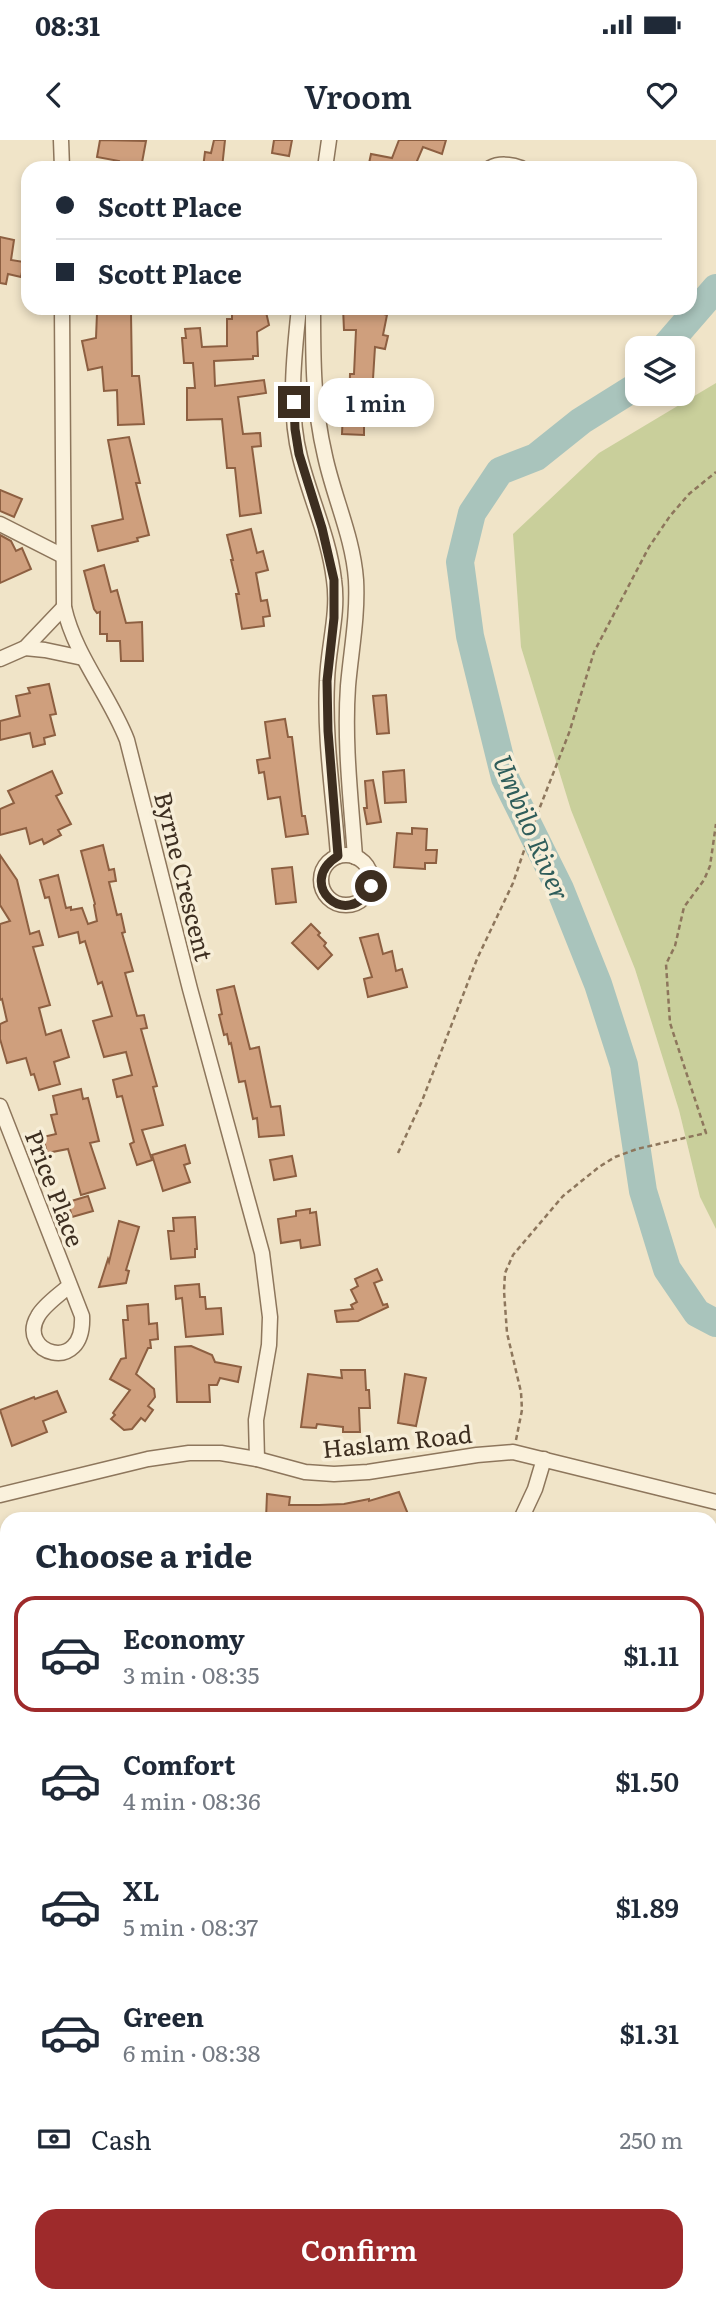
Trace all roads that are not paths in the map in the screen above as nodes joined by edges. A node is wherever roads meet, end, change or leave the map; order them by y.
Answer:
1 (61, 140) edge
2 (329, 140) edge
3 (62, 161) edge
4 (326, 161) edge
5 (62, 315) edge
6 (298, 315) edge
7 (313, 315) edge
8 (0, 524) edge
9 (63, 556) junction
10 (64, 607) junction
11 (25, 649) junction
12 (83, 657) junction
13 (0, 659) edge
14 (333, 786) junction
15 (348, 787) junction
16 (338, 856) junction
17 (355, 857) junction
18 (0, 1106) edge
19 (69, 1286) junction
20 (257, 1459) junction
21 (544, 1460) junction
22 (0, 1495) edge
23 (716, 1502) edge
24 (524, 1512) edge

1 - 3 street
2 - 4 street
5 - 9 street, Byrne Crescent
6 - 14 street
7 - 15 street
8 - 9 street
9 - 10 street, Byrne Crescent
10 - 11 street
10 - 12 street, Byrne Crescent
11 - 12 street
11 - 13 street
12 - 20 street, Byrne Crescent
14 - 15 street
14 - 16 street
15 - 17 street
16 - 17 street
16 - 17 street
18 - 19 street, Price Place
19 - 19 street, Price Place
20 - 21 street, Haslam Road
20 - 22 street, Haslam Road
21 - 23 street, Haslam Road
21 - 24 street

